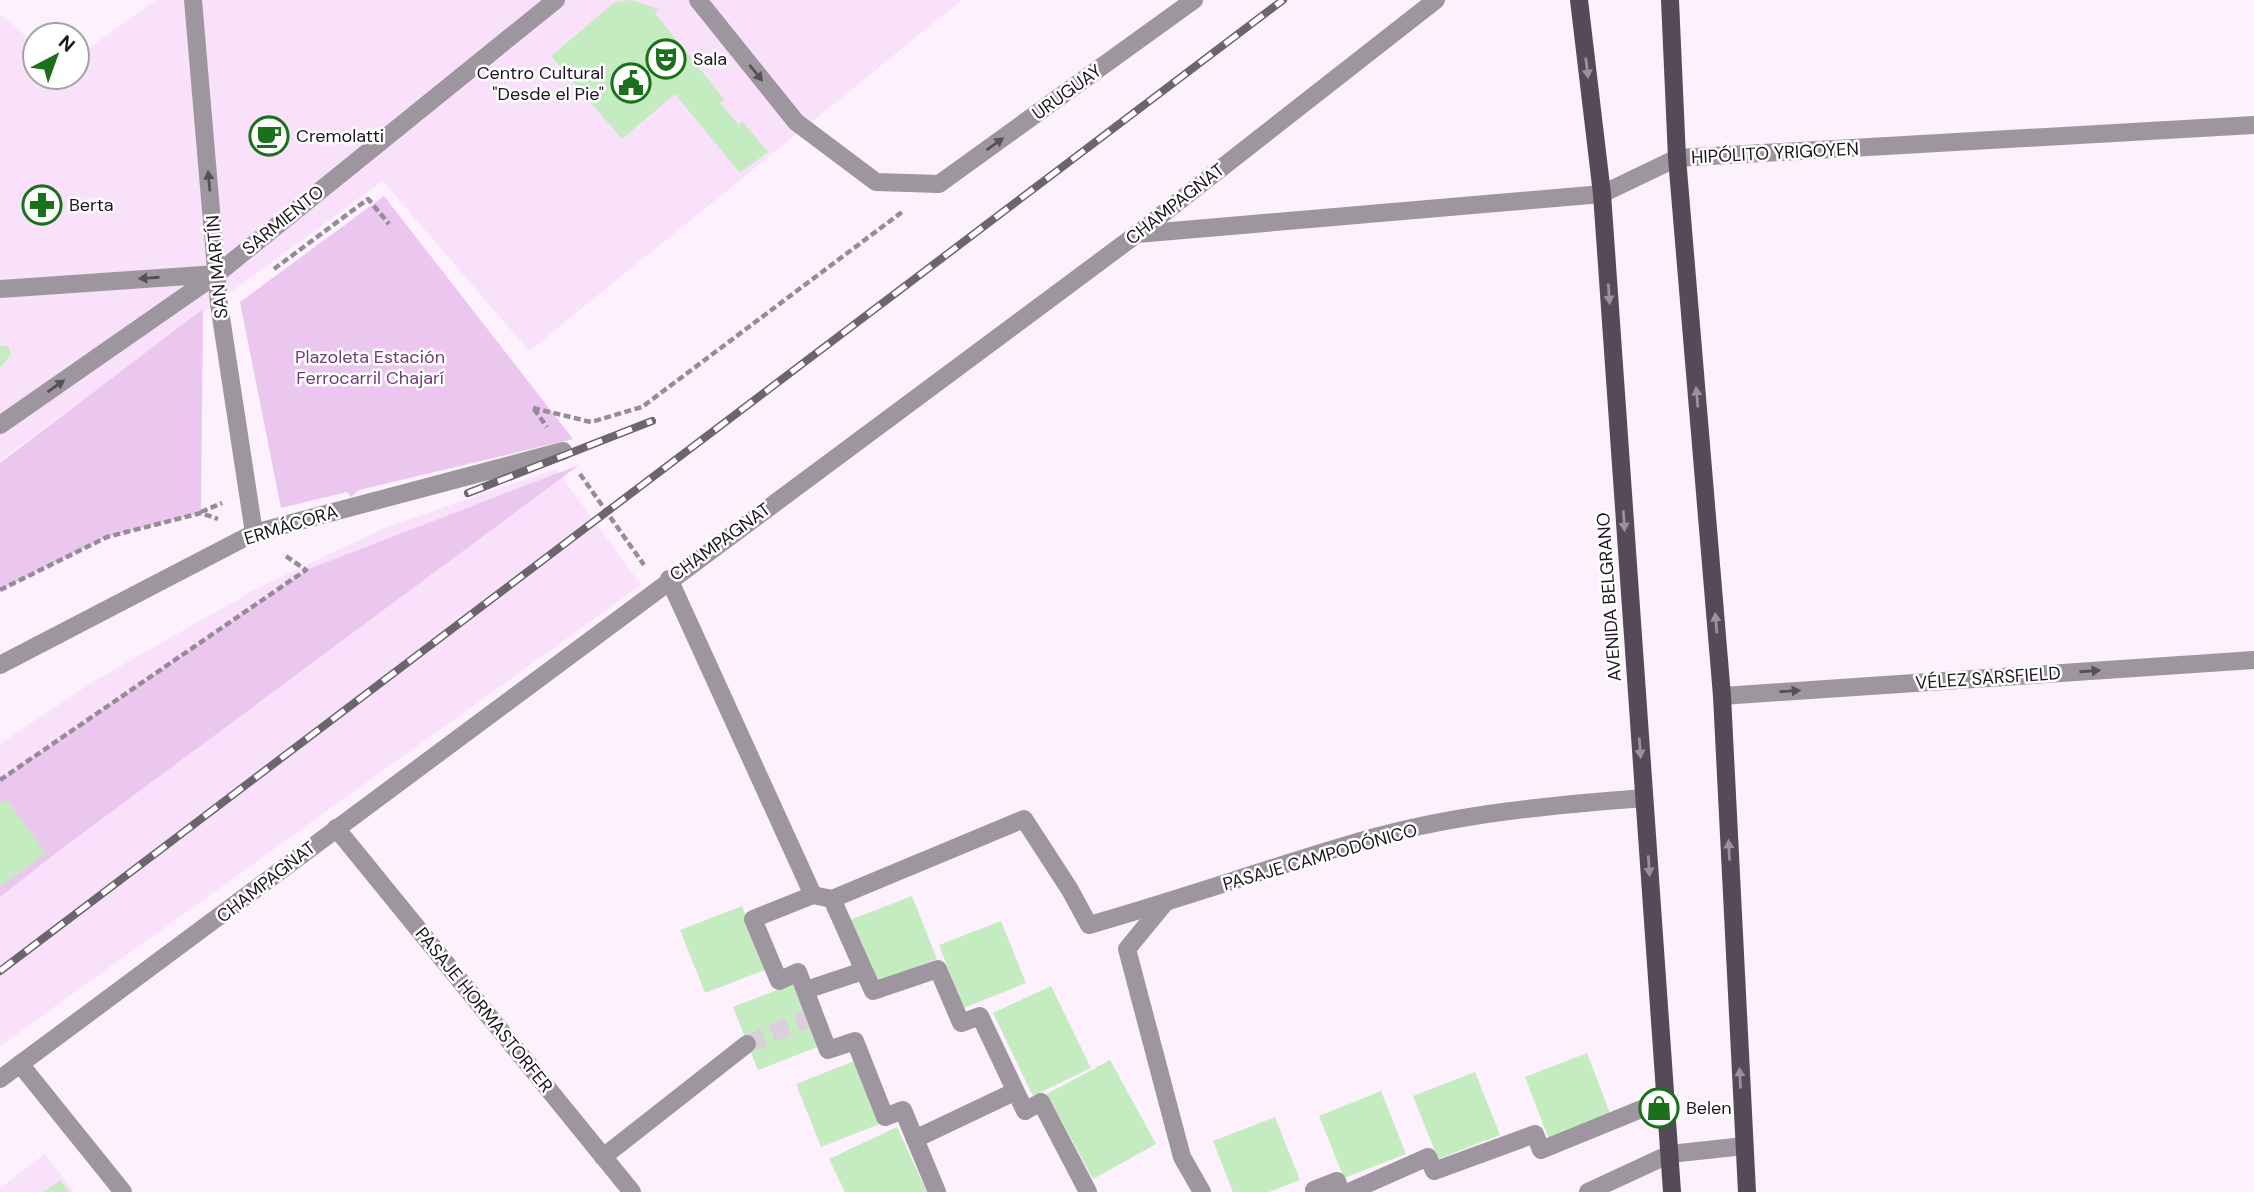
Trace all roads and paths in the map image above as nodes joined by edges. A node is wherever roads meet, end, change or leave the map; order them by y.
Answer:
1 (193, 0) edge
2 (556, 0) edge
3 (698, 0) edge
4 (1194, 0) edge
5 (1436, 0) edge
6 (1579, 0) edge
7 (1670, 0) edge
8 (2254, 125) edge
9 (1677, 158) junction
10 (939, 184) junction
11 (1602, 194) junction
12 (389, 224) dead end
13 (1137, 234) junction
14 (269, 273) dead end
15 (217, 274) junction
16 (0, 289) edge
17 (0, 425) edge
18 (564, 451) junction
19 (254, 533) junction
20 (665, 583) junction
21 (2254, 660) edge
22 (0, 665) edge
23 (1722, 696) junction
24 (1644, 798) junction
25 (336, 828) junction
26 (813, 895) junction
27 (832, 900) junction
28 (1164, 904) junction
29 (863, 971) junction
30 (806, 990) junction
31 (747, 1044) tunnel mouth
32 (20, 1064) junction
33 (0, 1079) edge
34 (1014, 1092) junction
35 (1666, 1099) junction
36 (915, 1139) junction
37 (1744, 1146) junction
38 (1670, 1153) junction
39 (603, 1157) junction
40 (1313, 1191) edge
41 (123, 1192) edge
42 (632, 1192) edge
43 (937, 1192) edge
44 (1088, 1192) edge
45 (1202, 1192) edge
46 (1342, 1192) edge
47 (1349, 1192) edge
48 (1588, 1192) edge
49 (1672, 1192) edge
50 (1747, 1192) edge

15 -> 1 street, SAN MARTÍN
2 - 15 street, SARMIENTO
3 -> 10 street
10 -> 4 street, URUGUAY
5 - 13 street, CHAMPAGNAT
6 -> 11 main road, AVENIDA BELGRANO
7 - 9 main road
8 - 9 street, HIPÓLITO YRIGOYEN
9 - 11 street, HIPÓLITO YRIGOYEN
23 -> 9 main road
10 - 18 path
11 - 13 street, HIPÓLITO YRIGOYEN
11 -> 24 main road, AVENIDA BELGRANO
12 - 14 path
13 - 20 street, CHAMPAGNAT
15 -> 16 street
17 -> 15 street, SARMIENTO
15 - 19 street, SAN MARTÍN
18 - 19 street, ERMÁCORA
18 - 20 path
19 - 22 street, ERMÁCORA
20 - 25 street, CHAMPAGNAT
20 - 26 street
23 -> 21 street, VÉLEZ SARSFIELD
37 -> 23 main road
24 - 28 street, PASAJE CAMPODÓNICO
24 -> 35 main road, AVENIDA BELGRANO
25 - 32 street, CHAMPAGNAT
25 - 39 street, PASAJE HORMASTORFER
26 - 27 street
26 - 30 street
27 - 28 street, PASAJE CAMPODÓNICO
27 - 29 street
28 - 45 street
29 - 30 street
29 - 34 street
30 - 36 street
31 - 39 street
32 - 33 street, CHAMPAGNAT
32 - 41 street
34 - 36 street
34 - 44 street
35 - 38 main road, AVENIDA BELGRANO
35 - 47 street
36 - 43 street
37 - 38 street
37 - 50 main road
38 - 48 street
38 - 49 main road, AVENIDA BELGRANO
39 - 42 street, PASAJE HORMASTORFER
40 - 46 street

